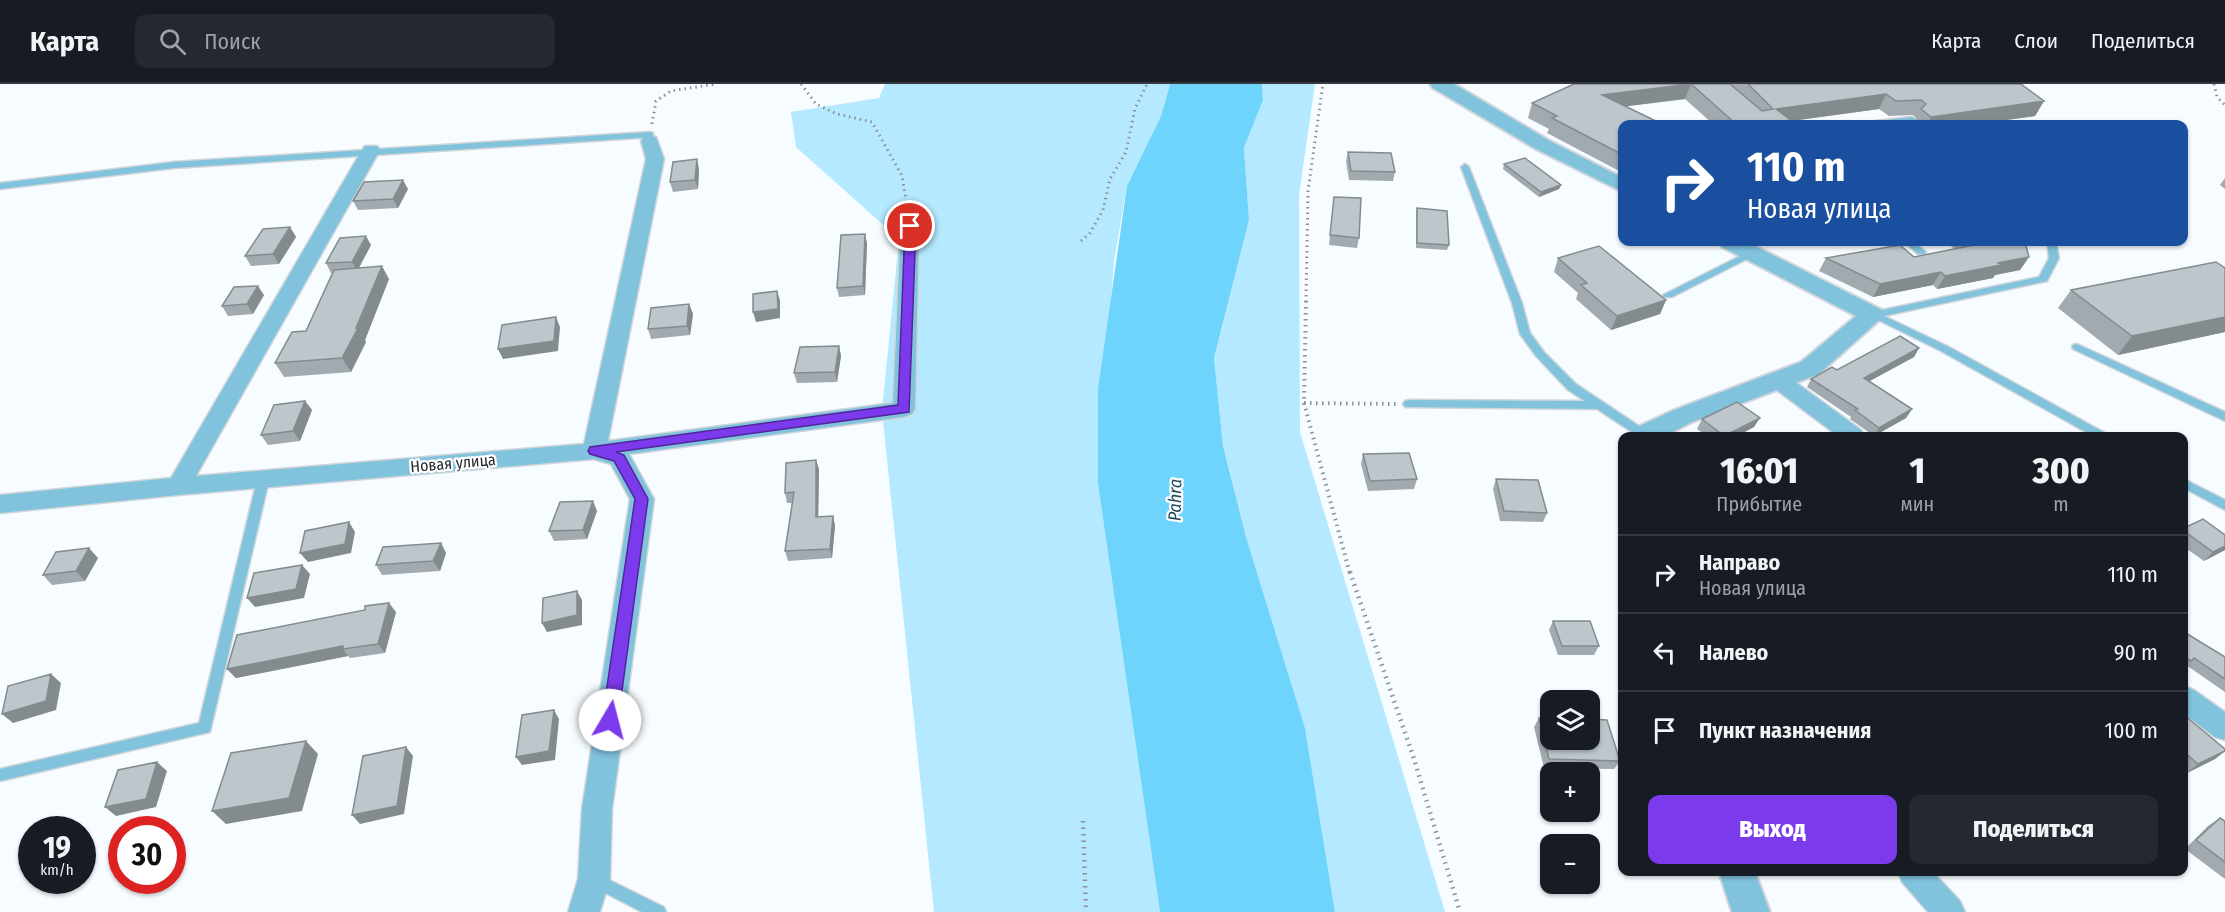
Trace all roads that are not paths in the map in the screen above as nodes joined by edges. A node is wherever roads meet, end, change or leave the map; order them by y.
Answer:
1 (1440, 84) edge
2 (650, 138) joint
3 (372, 150) junction
4 (1465, 167) dead end
5 (1618, 183) edge
6 (0, 186) edge
7 (910, 226) road end
8 (1738, 246) edge
9 (1913, 246) edge
10 (2052, 246) edge
11 (1921, 252) dead end
12 (1752, 253) junction
13 (1668, 295) dead end
14 (1873, 315) junction
15 (2077, 347) dead end
16 (1778, 380) junction
17 (1409, 404) road end
18 (1600, 405) junction
19 (2225, 417) edge
20 (1638, 432) edge
21 (1652, 432) edge
22 (1848, 432) edge
23 (2094, 432) edge
24 (594, 451) junction
25 (263, 480) junction
26 (2188, 485) edge
27 (178, 486) junction
28 (0, 504) edge
29 (2225, 506) edge
30 (2188, 701) edge
31 (2225, 728) edge
32 (0, 775) edge
33 (1738, 876) edge
34 (1917, 876) edge
35 (594, 879) junction
36 (584, 912) edge
37 (658, 912) edge
38 (1751, 912) edge
39 (1949, 912) edge

1 - 5 street
2 - 3 lane
2 - 24 street
3 - 6 lane
3 - 27 street
4 - 18 lane
7 - 24 street, Новая улица
8 - 12 street
9 - 11 lane
10 - 14 lane
12 - 13 lane
12 - 14 street
14 - 16 street
14 - 23 lane
15 - 19 lane
16 - 21 street
16 - 22 street
17 - 18 lane
18 - 20 lane
24 - 25 street, Новая улица
24 - 35 street
25 - 27 street, Новая улица
25 - 32 lane
26 - 29 lane
27 - 28 street, Новая улица
30 - 31 street
33 - 38 street
34 - 39 street
35 - 36 street
35 - 37 lane

